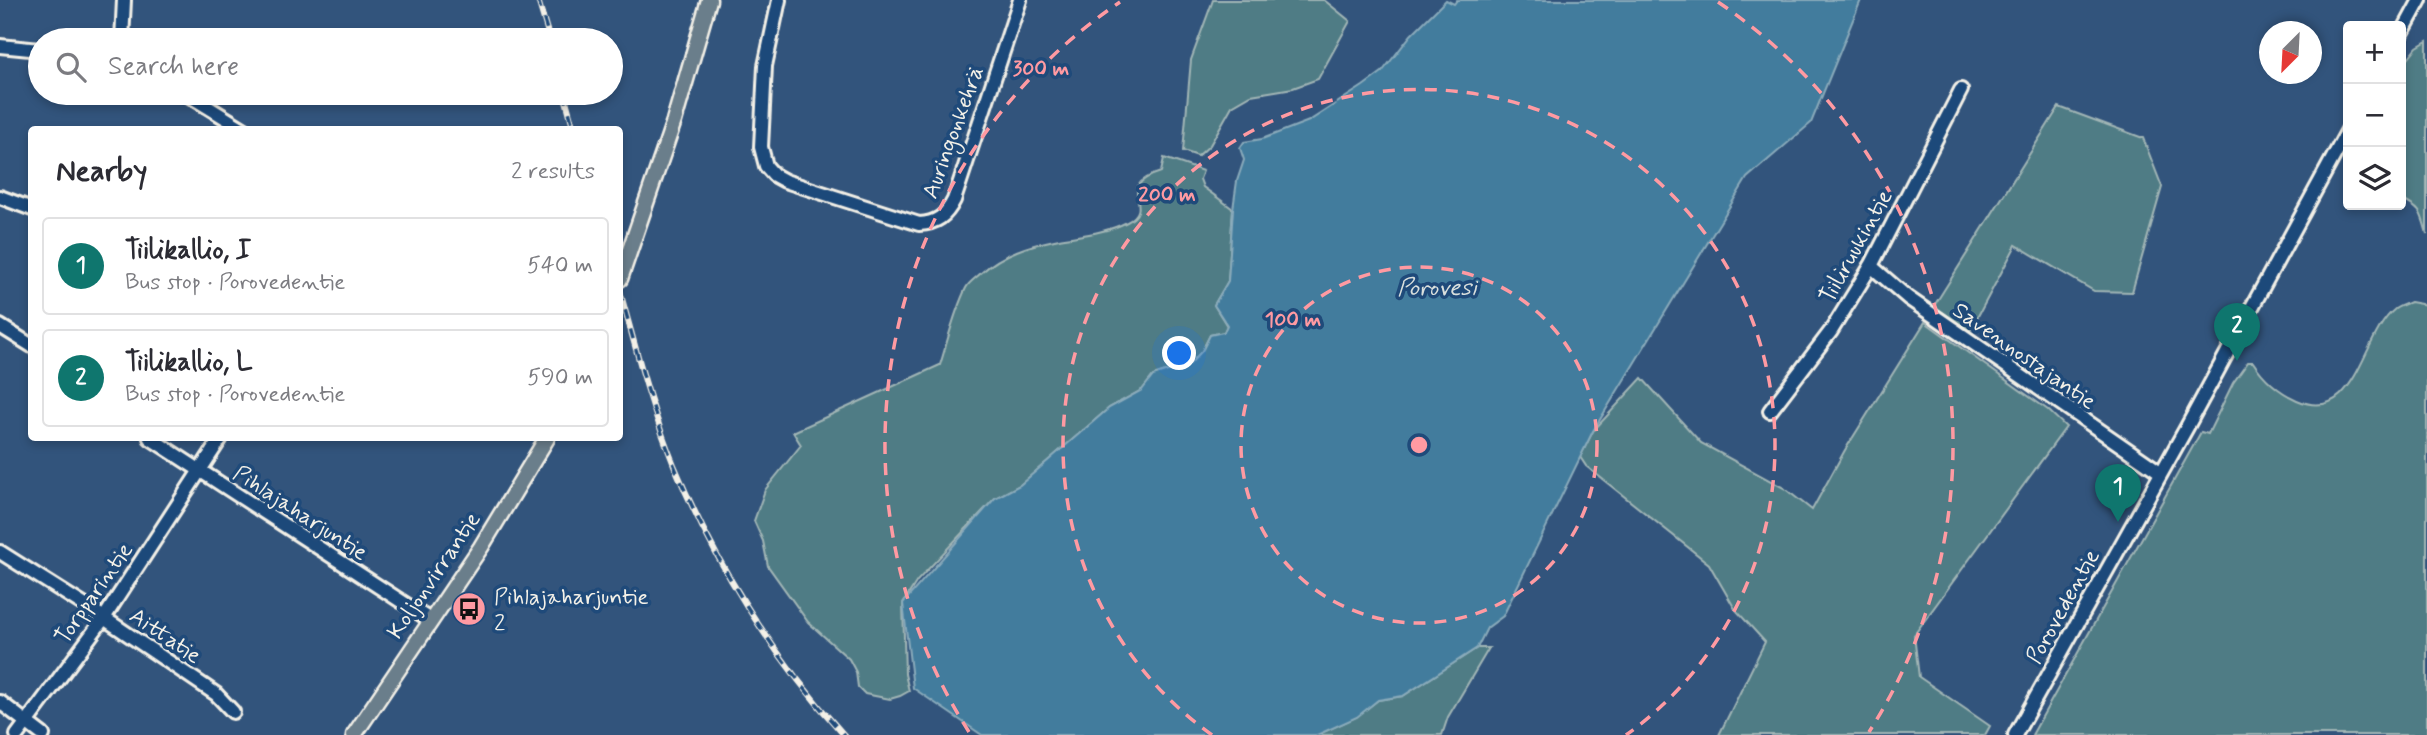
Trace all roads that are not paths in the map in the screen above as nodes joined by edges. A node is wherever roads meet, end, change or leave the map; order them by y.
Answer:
1 (124, 0) edge
2 (709, 0) edge
3 (779, 0) edge
4 (1020, 0) edge
5 (2420, 0) edge
6 (2406, 25) edge
7 (123, 28) edge
8 (0, 46) edge
9 (28, 49) edge
10 (1961, 90) dead end
11 (203, 105) edge
12 (238, 126) edge
13 (2343, 139) edge
14 (0, 197) edge
15 (28, 208) edge
16 (1871, 266) junction
17 (623, 270) edge
18 (0, 326) edge
19 (28, 344) edge
20 (1770, 411) dead end
21 (155, 441) edge
22 (219, 441) edge
23 (545, 441) edge
24 (200, 471) junction
25 (2160, 472) junction
26 (0, 552) edge
27 (104, 618) junction
28 (430, 620) junction
29 (0, 702) edge
30 (233, 712) dead end
31 (26, 722) junction
32 (17, 735) edge
33 (43, 735) edge
34 (354, 735) edge
35 (2015, 735) edge

1 - 7 street
2 - 17 main road
3 - 4 street, Auringonkehrä
5 - 6 street
8 - 9 street
10 - 16 street, Tiiliruukintie
11 - 12 street
13 - 25 street, Porovedentie
14 - 15 street
16 - 20 street, Tiiliruukintie
16 - 25 street, Savennostajantie
18 - 19 street
21 - 24 street, Pihlajaharjuntie
22 - 24 street, Torpparintie
23 - 28 main road, Koljonvirrantie
24 - 27 street, Torpparintie
24 - 28 street, Pihlajaharjuntie
25 - 35 street, Porovedentie
26 - 27 street, Aittatie
27 - 30 street, Aittatie
27 - 31 street, Torpparintie
28 - 34 main road, Koljonvirrantie
29 - 31 street
31 - 32 street, Torpparintie
31 - 33 street

